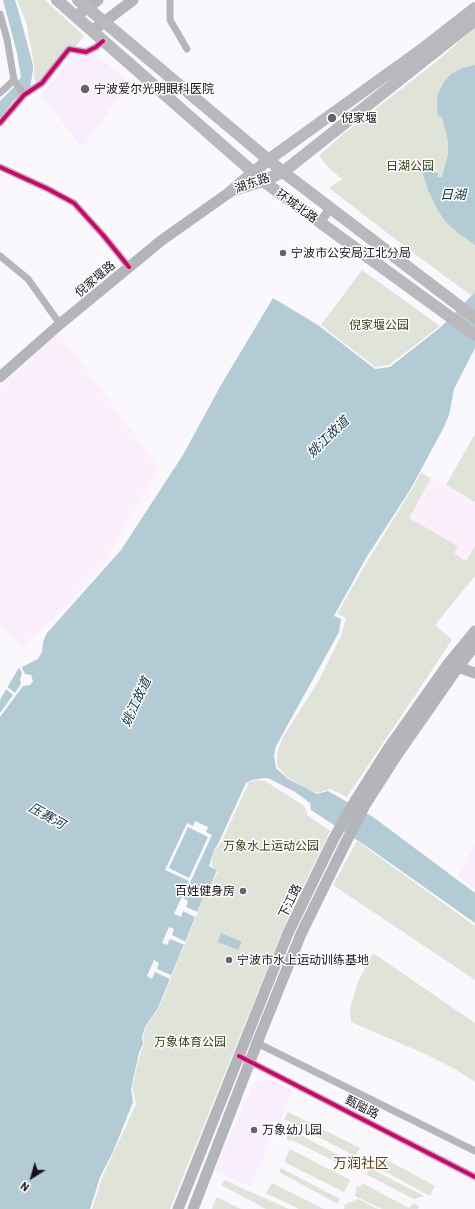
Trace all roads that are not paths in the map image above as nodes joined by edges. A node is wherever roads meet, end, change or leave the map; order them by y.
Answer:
1 (57, 0) edge
2 (98, 0) edge
3 (133, 0) edge
4 (170, 0) edge
5 (83, 4) edge
6 (475, 8) edge
7 (0, 14) edge
8 (76, 16) junction
9 (475, 20) edge
10 (104, 22) junction
11 (92, 31) junction
12 (103, 40) junction
13 (187, 49) dead end
14 (14, 81) junction
15 (0, 93) edge
16 (24, 95) junction
17 (0, 123) edge
18 (268, 160) junction
19 (0, 167) edge
20 (283, 172) junction
21 (253, 173) junction
22 (263, 181) junction
23 (230, 192) junction
24 (330, 209) junction
25 (320, 222) junction
26 (0, 256) edge
27 (129, 267) junction
28 (475, 318) edge
29 (60, 324) junction
30 (475, 335) edge
31 (0, 377) edge
32 (475, 630) edge
33 (475, 645) edge
34 (467, 654) edge
35 (453, 665) junction
36 (475, 673) edge
37 (246, 1038) junction
38 (257, 1044) junction
39 (239, 1056) junction
40 (250, 1061) junction
41 (475, 1151) edge
42 (475, 1177) edge
43 (178, 1209) edge
44 (193, 1209) edge

1 - 8 main road, 环城北路
2 - 5 main road
3 - 10 main road
4 - 13 street
5 - 8 main road
5 - 10 main road, 环城北路
6 - 18 main road, 湖东路
7 - 14 street
8 - 11 main road, 环城北路
9 - 20 main road, 湖东路
10 - 11 main road
10 - 18 main road, 环城北路
11 - 12 main road, 环城北路
12 - 16 street
12 - 21 main road, 环城北路
14 - 15 street
14 - 16 street
16 - 17 street
18 - 20 main road, 环城北路
18 - 21 main road, 湖东路
19 - 27 street
20 - 22 main road, 湖东路
20 - 24 main road, 环城北路
21 - 22 main road, 环城北路
21 - 23 main road, 湖东路
22 - 23 main road, 湖东路
22 - 25 main road, 环城北路
23 - 27 main road, 倪家堰路
24 - 25 street
24 - 28 main road, 环城北路
25 - 30 main road, 环城北路
26 - 29 street
27 - 29 main road, 倪家堰路
29 - 31 main road, 倪家堰路
32 - 34 main road, 下江路
33 - 34 main road, 下江路
34 - 35 main road, 下江路
35 - 36 main road
35 - 37 main road, 下江路
35 - 38 main road, 下江路
37 - 38 street, 甄隘路
37 - 39 main road, 下江路
38 - 40 main road, 下江路
38 - 41 street, 甄隘路
39 - 40 street, 甄隘路
39 - 43 main road, 下江路
40 - 42 street, 甄隘路
40 - 44 main road, 下江路

